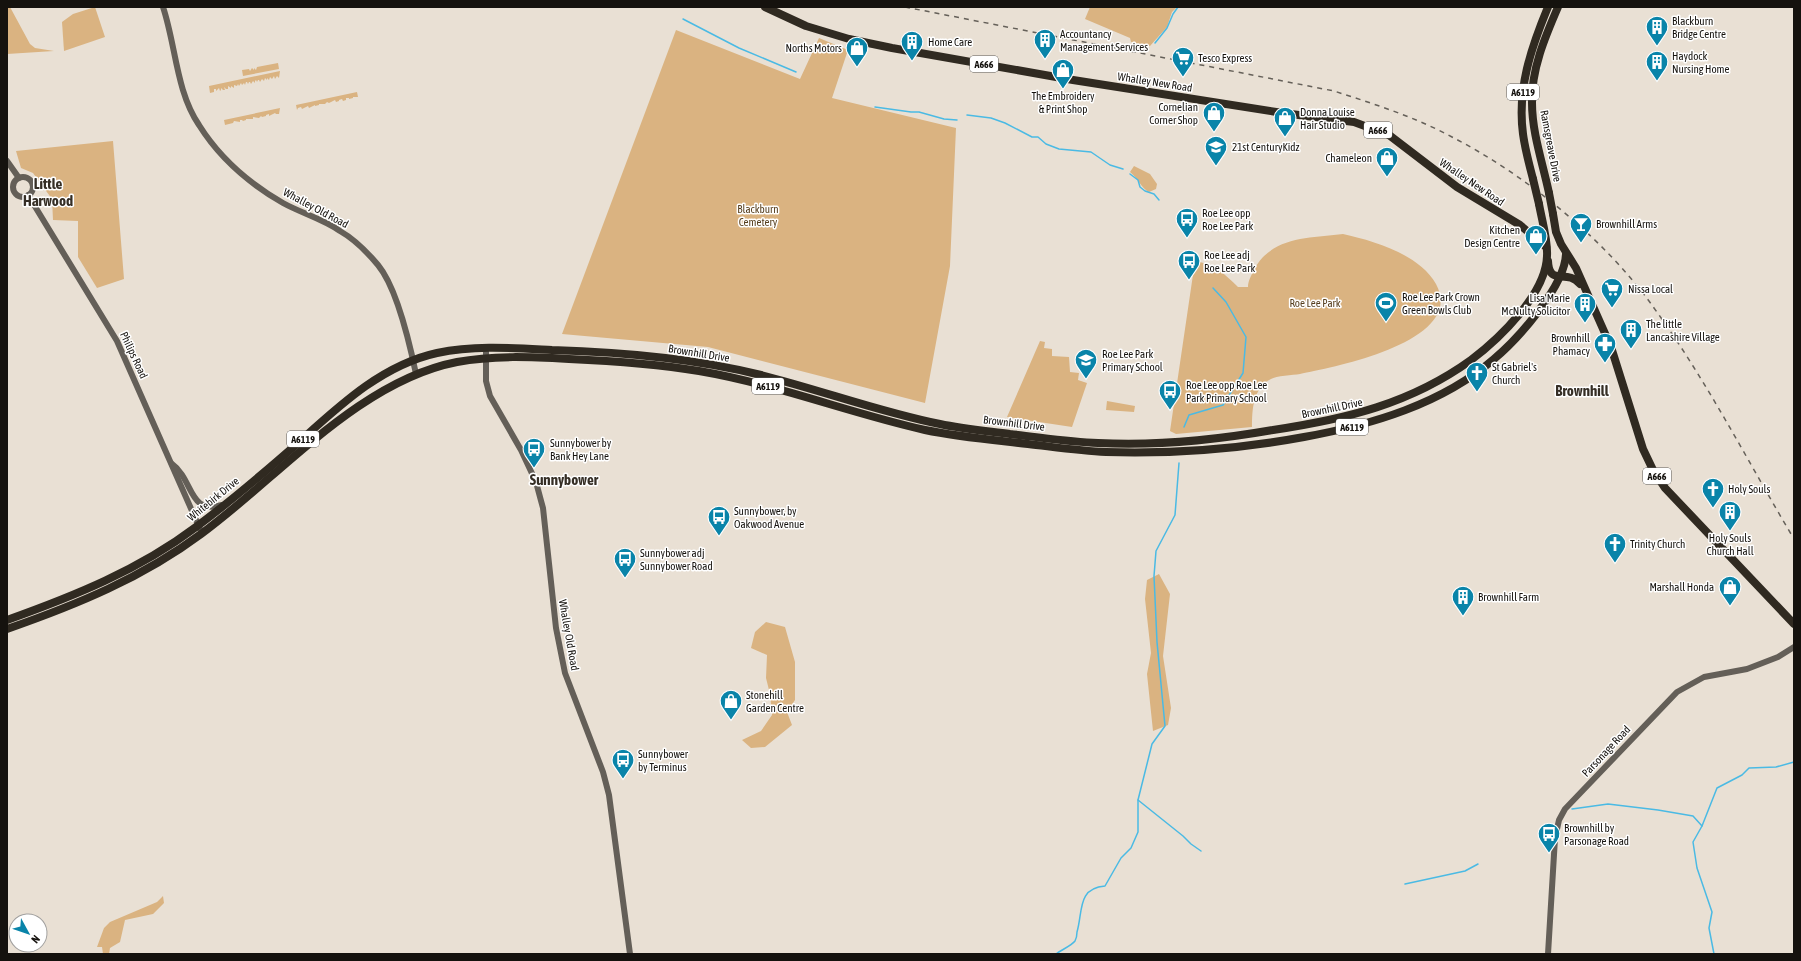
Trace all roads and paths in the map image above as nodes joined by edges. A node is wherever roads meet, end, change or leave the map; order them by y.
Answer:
1 (163, 7) edge
2 (765, 7) edge
3 (1548, 7) edge
4 (1558, 7) edge
5 (7, 161) edge
6 (19, 178) junction
7 (28, 196) junction
8 (1520, 226) junction
9 (1544, 235) junction
10 (1561, 244) junction
11 (1547, 253) junction
12 (1566, 254) junction
13 (1560, 277) junction
14 (1584, 288) junction
15 (486, 347) junction
16 (486, 359) junction
17 (413, 360) junction
18 (416, 374) junction
19 (171, 463) junction
20 (224, 505) junction
21 (198, 526) junction
22 (202, 534) junction
23 (7, 620) edge
24 (1794, 624) edge
25 (7, 629) edge
26 (1794, 647) edge
27 (630, 954) edge
28 (1548, 954) edge

1 - 17 street, Whalley Old Road
2 - 8 highway, Whalley New Road / A666
3 - 9 highway, Ramsgreave Drive / A6119, bridge
4 - 10 highway, Ramsgreave Drive / A6119, bridge
5 - 6 street, Philips Road
6 - 7 street, Philips Road
6 - 7 street, Philips Road
7 - 19 street, Philips Road
8 - 9 highway, Whalley New Road / A666
8 - 11 highway, Whalley New Road / A666
9 - 10 highway, Whalley New Road / A666
9 - 11 highway, A6119
10 - 11 highway
10 - 12 highway, A666
11 - 13 highway, A666
11 - 15 highway, Brownhill Drive / A6119
12 - 13 highway, A6119
12 - 14 highway, A666
13 - 14 highway, A666
13 - 16 highway, Brownhill Drive / A6119
14 - 24 highway, A666
15 - 16 street, Whalley Old Road
15 - 17 highway, Brownhill Drive / A6119
16 - 18 highway, Brownhill Drive / A6119
16 - 27 street, Whalley Old Road
17 - 18 street, Whalley Old Road
17 - 20 highway, Whitebirk Drive / A6119
18 - 22 highway, Whitebirk Drive / A6119
19 - 20 street
19 - 21 street, Philips Road
20 - 21 highway, Whitebirk Drive / A6119
21 - 22 street, Philips Road
21 - 23 highway, Whitebirk Drive / A6119
22 - 25 highway, Whitebirk Drive / A6119
26 - 28 street, Parsonage Road

